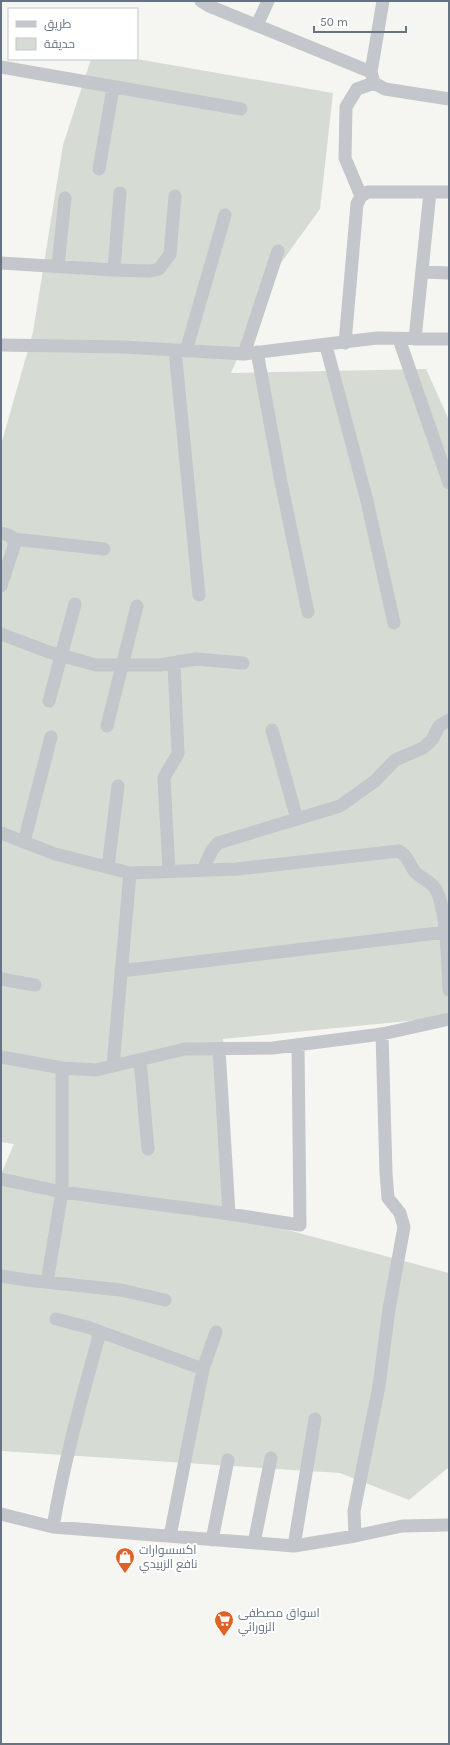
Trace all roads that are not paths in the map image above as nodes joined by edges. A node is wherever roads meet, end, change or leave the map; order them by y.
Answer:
1 (268, 1) edge
2 (383, 1) edge
3 (207, 3) edge
4 (257, 25) junction
5 (1, 67) edge
6 (372, 78) junction
7 (113, 88) junction
8 (449, 99) edge
9 (241, 108) dead end
10 (98, 169) dead end
11 (430, 192) junction
12 (449, 192) edge
13 (120, 193) dead end
14 (175, 196) dead end
15 (361, 196) junction
16 (65, 198) dead end
17 (225, 215) dead end
18 (278, 251) dead end
19 (1, 263) edge
20 (58, 266) junction
21 (114, 270) junction
22 (422, 272) junction
23 (449, 273) edge
24 (399, 339) junction
25 (415, 339) junction
26 (449, 339) edge
27 (345, 343) junction
28 (1, 345) edge
29 (326, 346) junction
30 (180, 351) junction
31 (251, 353) junction
32 (449, 483) edge
33 (1, 534) edge
34 (14, 539) junction
35 (104, 549) dead end
36 (1, 586) edge
37 (199, 595) dead end
38 (75, 604) dead end
39 (137, 606) dead end
40 (308, 612) dead end
41 (394, 623) dead end
42 (1, 634) edge
43 (61, 655) junction
44 (174, 663) junction
45 (242, 663) dead end
46 (122, 665) junction
47 (49, 701) dead end
48 (449, 720) edge
49 (107, 726) dead end
50 (272, 730) dead end
51 (51, 737) dead end
52 (118, 786) dead end
53 (296, 819) junction
54 (1, 833) edge
55 (24, 842) junction
56 (108, 867) junction
57 (202, 870) junction
58 (169, 871) junction
59 (130, 873) junction
60 (446, 932) junction
61 (121, 971) junction
62 (1, 979) edge
63 (35, 985) dead end
64 (449, 990) edge
65 (449, 1019) edge
66 (382, 1034) junction
67 (298, 1045) junction
68 (219, 1049) junction
69 (1, 1057) edge
70 (140, 1060) junction
71 (113, 1066) junction
72 (62, 1068) junction
73 (148, 1149) dead end
74 (1, 1179) edge
75 (62, 1192) junction
76 (229, 1214) junction
77 (1, 1276) edge
78 (47, 1282) junction
79 (165, 1300) dead end
80 (56, 1320) dead end
81 (100, 1332) junction
82 (216, 1332) dead end
83 (203, 1369) junction
84 (315, 1419) dead end
85 (271, 1458) dead end
86 (228, 1460) dead end
87 (2, 1516) edge
88 (449, 1525) edge
89 (53, 1527) junction
90 (170, 1536) junction
91 (355, 1536) junction
92 (212, 1540) junction
93 (254, 1543) junction
94 (294, 1546) junction

1 - 4 street
2 - 6 street
3 - 4 street
4 - 6 street
5 - 7 street
6 - 8 street
6 - 15 street
7 - 9 street
7 - 10 street
11 - 12 street
11 - 15 street
11 - 22 street
13 - 21 street
14 - 21 street
15 - 27 street
16 - 20 street
17 - 30 street
18 - 31 street
19 - 20 street
20 - 21 street
22 - 23 street
22 - 25 street
24 - 25 street
24 - 27 street
24 - 32 street
25 - 26 street
27 - 29 street
28 - 30 street
29 - 31 street
29 - 41 street
30 - 31 street
30 - 37 street
31 - 40 street
33 - 34 street
34 - 35 street
34 - 36 street
38 - 43 street
39 - 46 street
42 - 43 street
43 - 46 street
43 - 47 street
44 - 45 street
44 - 46 street
44 - 58 street
46 - 49 street
48 - 53 street
50 - 53 street
51 - 55 street
52 - 56 street
53 - 57 street
54 - 55 street
55 - 56 street
56 - 59 street
57 - 58 street
57 - 60 street
58 - 59 street
59 - 61 street
60 - 61 street
60 - 64 street
61 - 71 street
62 - 63 street
65 - 66 street
66 - 67 street
66 - 91 street
67 - 68 street
67 - 76 street
68 - 70 street
68 - 76 street
69 - 72 street
70 - 71 street
70 - 73 street
71 - 72 street
72 - 75 street
74 - 75 street
75 - 76 street
75 - 78 street
77 - 78 street
78 - 79 street
80 - 81 street
81 - 83 street
81 - 89 street
82 - 83 street
83 - 90 street
84 - 94 street
85 - 93 street
86 - 92 street
87 - 89 street
88 - 91 street
89 - 90 street
90 - 92 street
91 - 94 street
92 - 93 street
93 - 94 street

